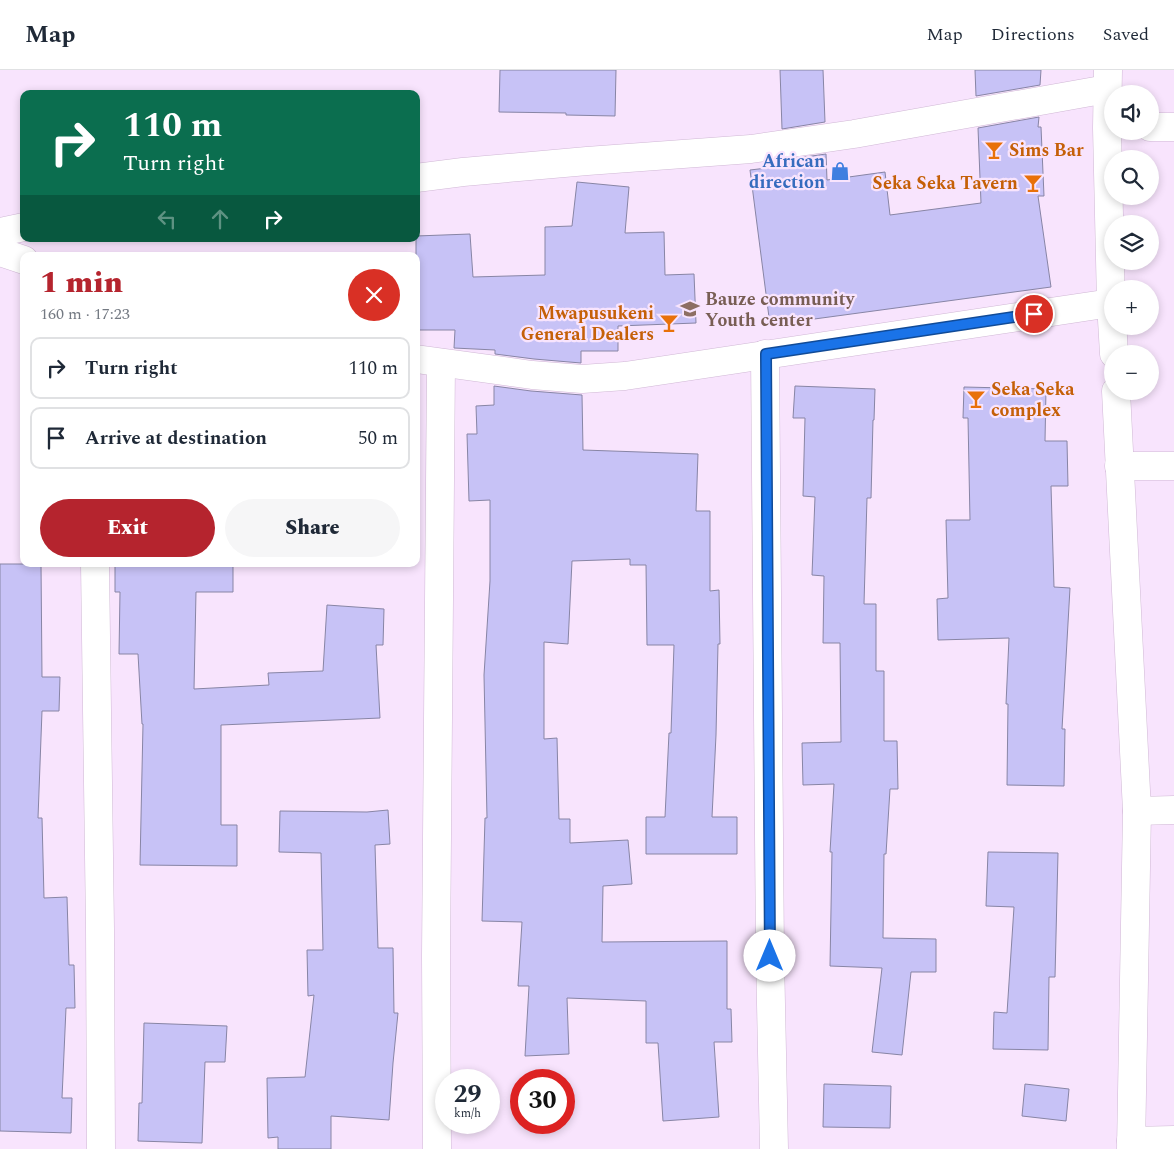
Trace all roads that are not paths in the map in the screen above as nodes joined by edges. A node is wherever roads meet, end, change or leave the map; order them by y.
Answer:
1 (1107, 80) edge
2 (1174, 127) edge
3 (1159, 128) edge
4 (1110, 140) edge
5 (420, 177) edge
6 (20, 228) edge
7 (0, 232) edge
8 (0, 252) edge
9 (20, 259) edge
10 (1111, 280) edge
11 (1104, 304) edge
12 (766, 354) junction
13 (428, 361) edge
14 (1116, 400) edge
15 (1119, 466) junction
16 (1174, 466) edge
17 (96, 567) edge
18 (1137, 810) junction
19 (1174, 810) edge
20 (1174, 1140) edge
21 (1132, 1145) edge
22 (101, 1149) edge
23 (437, 1149) edge
24 (774, 1149) edge

1 - 5 street
2 - 3 street
4 - 10 street
6 - 7 street
8 - 9 street
11 - 12 street
12 - 13 street
12 - 24 street
13 - 23 street
14 - 15 street
15 - 16 street
15 - 18 street
17 - 22 street
18 - 19 street
18 - 21 street
20 - 21 street

